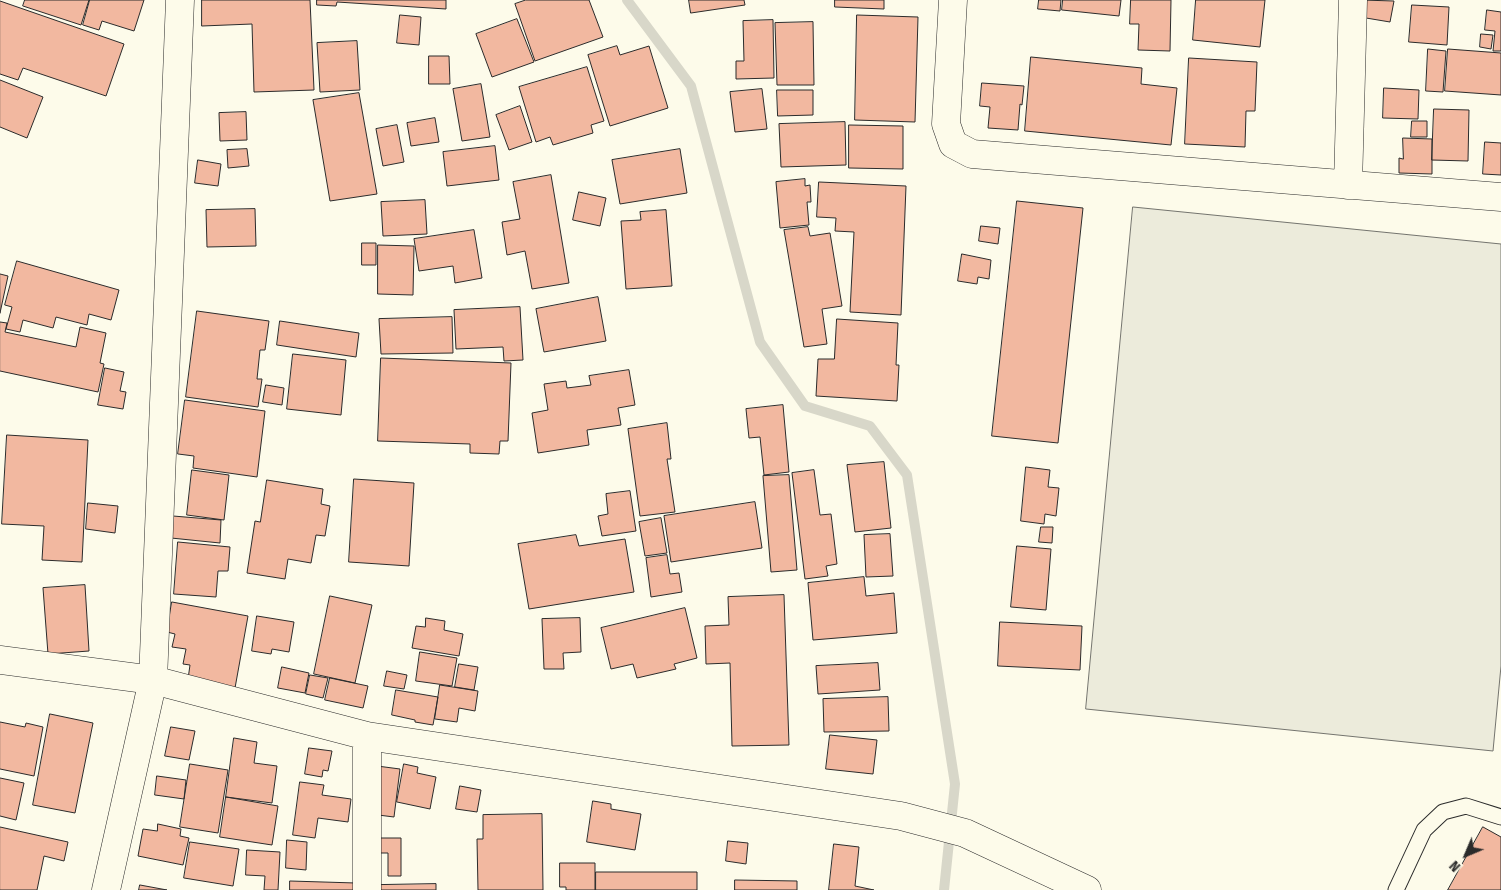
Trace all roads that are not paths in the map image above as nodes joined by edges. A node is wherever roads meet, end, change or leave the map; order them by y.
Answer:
1 (180, 0) edge
2 (953, 0) edge
3 (1354, 0) edge
4 (1348, 185) junction
5 (1501, 197) edge
6 (0, 660) edge
7 (153, 680) junction
8 (367, 736) junction
9 (1501, 816) edge
10 (106, 890) edge
11 (367, 890) edge
12 (1087, 890) edge
13 (1396, 890) edge

1 - 7 street
2 - 4 street
3 - 4 street
4 - 5 street
6 - 7 street
7 - 8 street
7 - 10 street
8 - 11 street
8 - 12 street
9 - 13 lane

